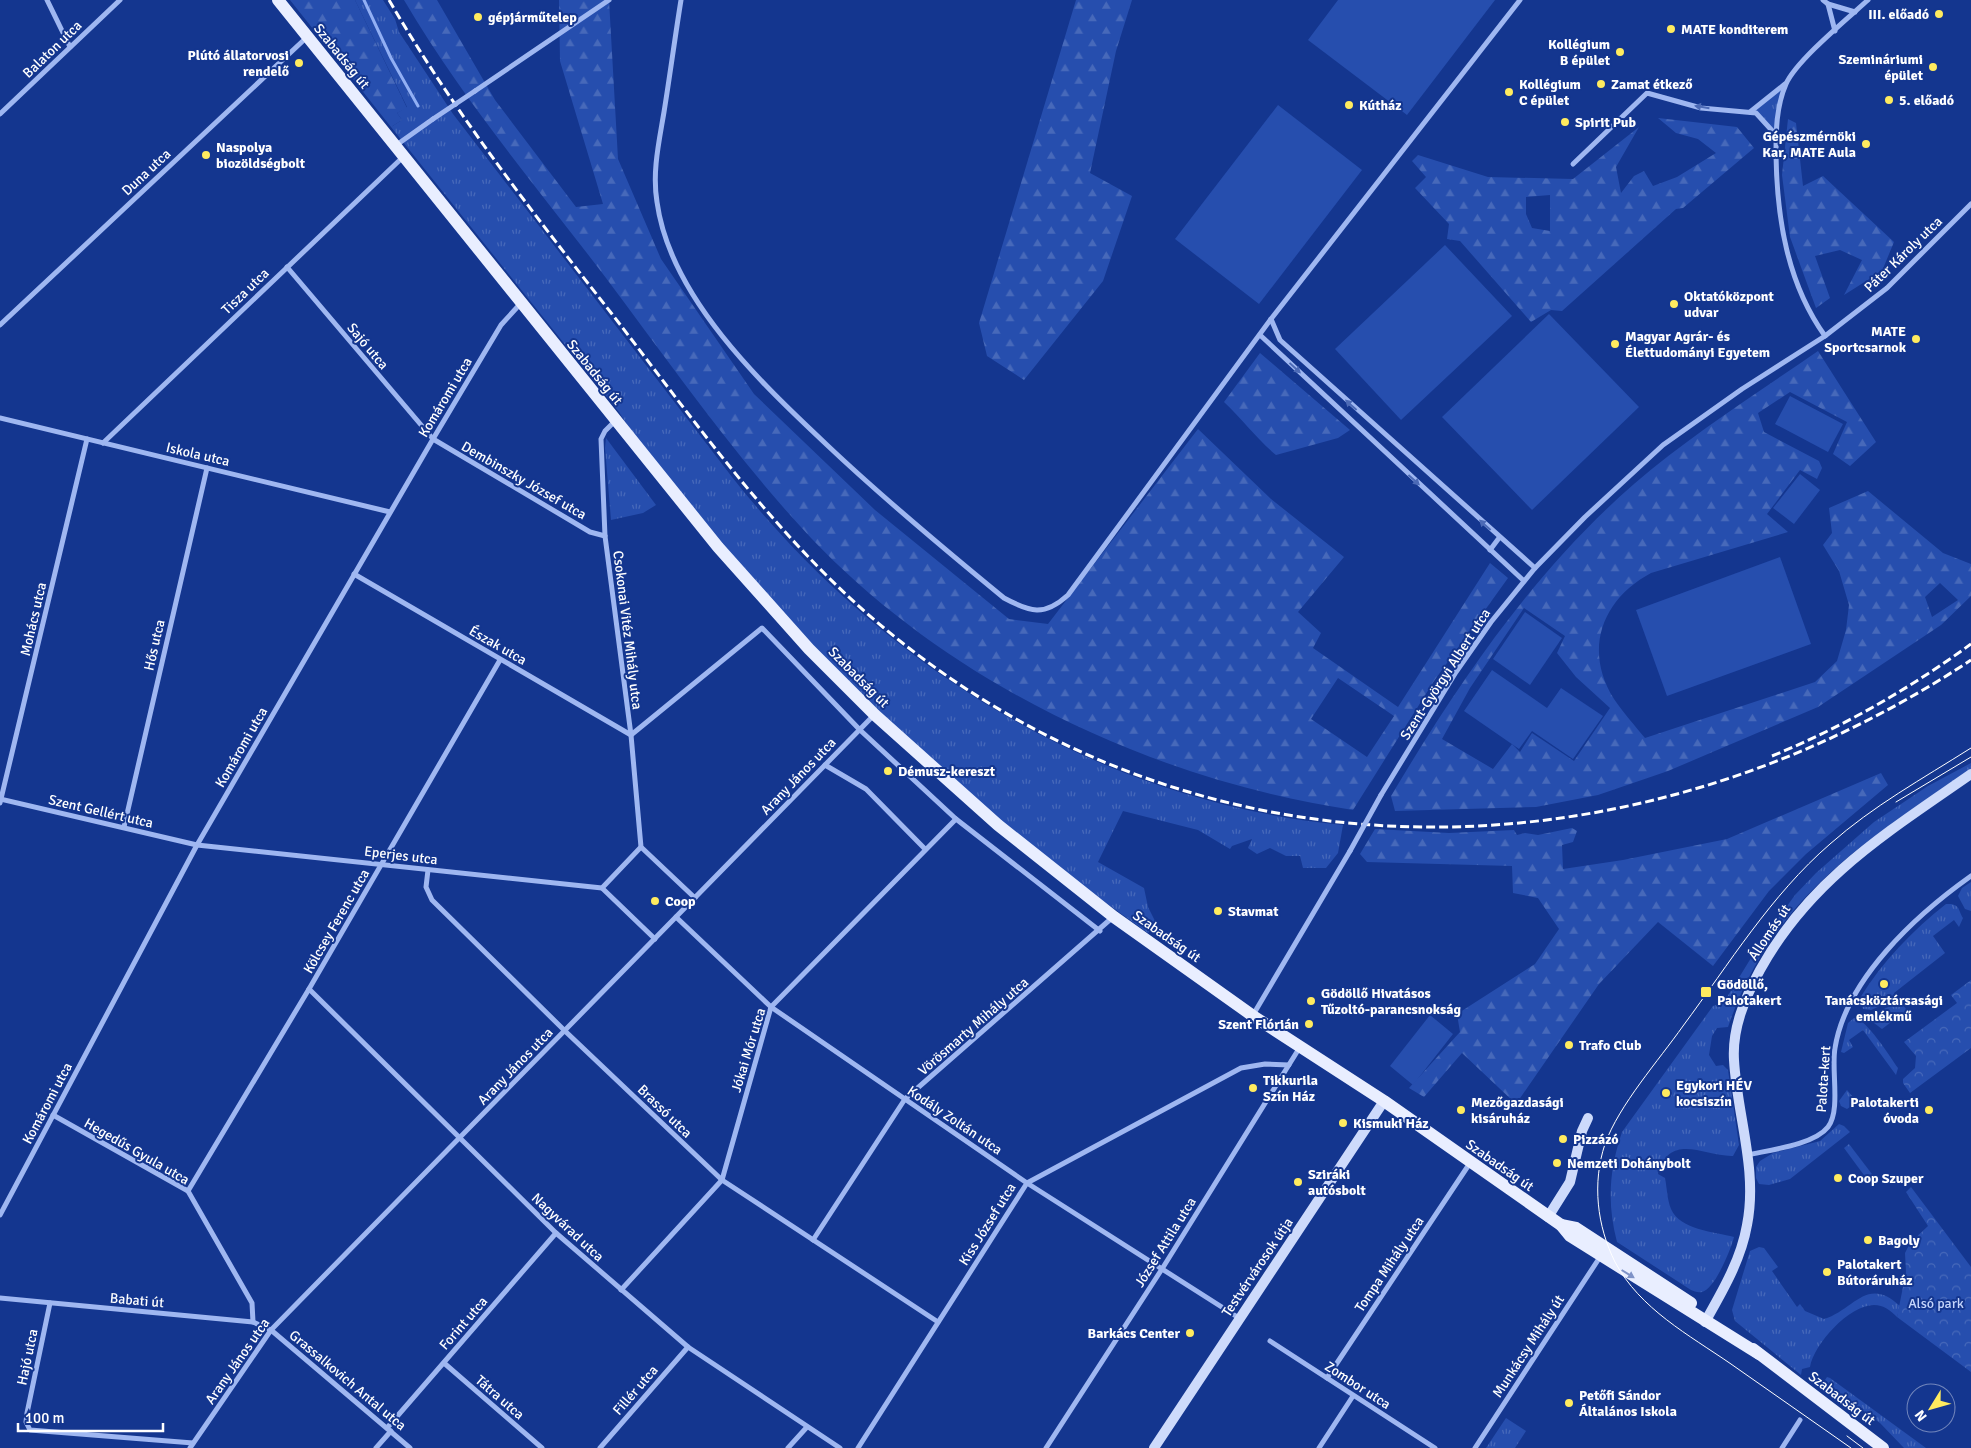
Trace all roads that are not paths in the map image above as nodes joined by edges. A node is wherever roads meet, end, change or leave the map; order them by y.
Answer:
1 (47, 0) edge
2 (120, 0) edge
3 (278, 0) edge
4 (609, 0) edge
5 (681, 0) edge
6 (1520, 0) edge
7 (1868, 0) edge
8 (1825, 2) edge
9 (1855, 12) junction
10 (1835, 31) junction
11 (307, 37) junction
12 (70, 47) junction
13 (1786, 83) junction
14 (1750, 112) junction
15 (0, 114) edge
16 (1776, 136) junction
17 (395, 146) junction
18 (404, 157) junction
19 (1573, 164) dead end
20 (1971, 204) edge
21 (287, 267) junction
22 (521, 303) junction
23 (1271, 319) junction
24 (0, 324) edge
25 (1260, 335) junction
26 (1825, 336) junction
27 (0, 418) edge
28 (615, 421) junction
29 (1372, 424) junction
30 (1365, 433) junction
31 (87, 439) junction
32 (433, 439) junction
33 (103, 443) junction
34 (207, 468) junction
35 (390, 512) junction
36 (605, 536) junction
37 (1499, 538) junction
38 (1490, 550) junction
39 (1535, 568) junction
40 (354, 574) junction
41 (1524, 581) junction
42 (500, 660) junction
43 (875, 715) junction
44 (860, 730) junction
45 (631, 735) junction
46 (825, 765) junction
47 (1971, 774) edge
48 (0, 800) edge
49 (956, 819) junction
50 (124, 827) junction
51 (198, 845) junction
52 (641, 847) junction
53 (925, 850) junction
54 (382, 863) junction
55 (428, 870) junction
56 (1971, 876) edge
57 (602, 888) junction
58 (695, 898) junction
59 (1114, 917) junction
60 (676, 918) junction
61 (1100, 931) junction
62 (655, 939) junction
63 (309, 989) junction
64 (772, 1007) junction
65 (1253, 1016) junction
66 (565, 1031) junction
67 (1300, 1047) junction
68 (1289, 1065) junction
69 (905, 1099) junction
70 (1384, 1101) junction
71 (53, 1115) junction
72 (1588, 1118) dead end
73 (459, 1139) junction
74 (1747, 1155) junction
75 (1470, 1163) junction
76 (722, 1180) junction
77 (1027, 1183) junction
78 (188, 1191) junction
79 (0, 1216) edge
80 (1548, 1217) junction
81 (1561, 1225) junction
82 (556, 1232) junction
83 (813, 1240) junction
84 (1600, 1257) junction
85 (1162, 1269) junction
86 (621, 1290) junction
87 (0, 1298) edge
88 (50, 1303) junction
89 (1239, 1318) junction
90 (1707, 1319) junction
91 (253, 1322) junction
92 (938, 1322) junction
93 (271, 1330) junction
94 (1270, 1341) dead end
95 (688, 1347) junction
96 (444, 1363) junction
97 (1327, 1378) junction
98 (1353, 1396) junction
99 (1800, 1420) dead end
100 (808, 1427) junction
101 (389, 1430) junction
102 (192, 1446) edge
103 (376, 1448) edge
104 (410, 1448) edge
105 (542, 1448) edge
106 (600, 1448) edge
107 (788, 1448) edge
108 (840, 1448) edge
109 (858, 1448) edge
110 (1046, 1448) edge
111 (1154, 1448) edge
112 (1320, 1448) edge
113 (1434, 1448) edge
114 (1475, 1448) edge
115 (1782, 1448) edge
116 (1883, 1448) edge

1 - 12 street
2 - 12 street, Balaton utca
3 - 11 main road, Szabadság út
4 - 17 street, bridge
5 - 25 street
6 - 23 street
7 - 9 street
8 - 9 street
8 - 10 street
9 - 10 street
10 - 13 street
11 - 17 main road, Szabadság út
11 - 24 street, Duna utca
12 - 15 street, Balaton utca
13 - 14 street
13 - 16 street
14 - 16 street
14 -> 19 street
16 - 26 street
17 - 18 main road, Szabadság út
18 - 21 street, Tisza utca
18 - 22 main road, Szabadság út
20 - 26 street, Páter Károly utca
21 - 32 street, Sajó utca
21 - 33 street, Tisza utca
22 - 28 main road, Szabadság út
22 - 32 street, Komáromi utca
23 - 25 street
29 -> 23 street
25 -> 30 street
26 - 39 street, Szent-Györgyi Albert utca
27 - 31 street, Iskola utca
28 - 36 street, Csokonai Vitéz Mihály utca
28 - 43 main road, Szabadság út
29 - 30 street
37 -> 29 street
30 -> 38 street
31 - 33 street, Iskola utca
31 - 48 street, Mohács utca
32 - 35 street, Komáromi utca
32 - 36 street, Dembinszky József utca
33 - 34 street, Iskola utca
34 - 35 street, Iskola utca
34 - 50 street, Hős utca
35 - 40 street, Komáromi utca
36 - 45 street, Csokonai Vitéz Mihály utca
37 - 38 street
37 - 39 street
38 - 41 street
39 - 41 street, Szent-Györgyi Albert utca
40 - 42 street, Észak utca
40 - 51 street, Komáromi utca
41 - 65 street, Szent-Györgyi Albert utca, bridge
42 - 45 street, Észak utca
42 - 54 street, Kölcsey Ferenc utca
43 - 44 street, Arany János utca
43 - 59 main road, Szabadság út
44 - 45 street
44 - 46 street, Arany János utca
44 - 49 street
45 - 52 street, Csokonai Vitéz Mihály utca
46 - 53 street
46 - 58 street, Arany János utca
47 - 74 main road, Állomás út
48 - 50 street, Szent Gellért utca
49 - 53 street, Jókai Mór utca
49 - 61 street
50 - 51 street, Szent Gellért utca
51 - 54 street, Eperjes utca
51 - 71 street, Komáromi utca
52 - 57 street
52 - 58 street
53 - 64 street, Jókai Mór utca
54 - 55 street, Eperjes utca
54 - 63 street, Kölcsey Ferenc utca
55 - 57 street, Eperjes utca
55 - 66 street, Brassó utca
56 - 74 street, Palota-kert
57 - 62 street
58 - 60 street, Arany János utca
59 - 61 street, Vörösmarty Mihály utca
59 - 65 main road, Szabadság út
60 - 62 street, Arany János utca
60 - 64 street, Kodály Zoltán utca
61 - 69 street, Vörösmarty Mihály utca
62 - 66 street, Arany János utca
63 - 73 street, Nagyvárad utca
63 - 78 street, Kölcsey Ferenc utca
64 - 69 street, Kodály Zoltán utca
64 - 76 street, Jókai Mór utca
65 - 67 main road, Szabadság út
66 - 73 street, Arany János utca
66 - 76 street, Brassó utca
67 - 68 street, József Attila utca
67 - 70 main road, Szabadság út
68 - 77 street, Kiss József utca
68 - 85 street, József Attila utca
69 - 77 street, Kodály Zoltán utca
69 - 83 street, Vörösmarty Mihály utca
70 - 75 main road, Szabadság út
70 - 89 main road, Testvérvárosok útja
71 - 78 street, Hegedűs Gyula utca
71 - 79 street, Komáromi utca
72 - 80 main road
73 - 82 street, Nagyvárad utca
73 - 93 street, Arany János utca
74 - 90 main road, Állomás út
75 - 80 main road, Szabadság út
75 - 97 street, Tompa Mihály utca
76 - 83 street, Brassó utca
76 - 86 street, Jókai Mór utca
77 - 85 street, Kodály Zoltán utca
77 - 92 street, Kiss József utca
78 - 91 street, Hegedűs Gyula utca
80 - 81 main road, Szabadság út
81 - 84 main road, Szabadság út
81 - 90 main road, Szabadság út
82 - 86 street, Nagyvárad utca
82 - 96 street, Forint utca
83 - 92 street, Brassó utca
84 -> 90 main road, Szabadság út
84 - 114 street, Munkácsy Mihály út
85 - 89 street, Kodály Zoltán utca
85 - 110 street, József Attila utca
86 - 95 street, Nagyvárad utca
87 - 88 street, Babati út
88 - 91 street, Babati út
88 - 102 street, Hajó utca
89 - 111 main road, Testvérvárosok útja
90 - 116 main road, Szabadság út
91 - 93 street, Babati út
92 - 109 street, Kiss József utca
93 - 101 street, Grassalkovich Antal utca
93 - 102 street, Arany János utca
94 - 97 street, Zombor utca
95 - 100 street, Nagyvárad utca
95 - 106 street, Fillér utca
96 - 101 street, Forint utca
96 - 105 street, Tátra utca
97 - 98 street, Zombor utca
98 - 112 street
98 - 113 street, Zombor utca
99 - 115 street
100 - 107 street
100 - 108 street, Nagyvárad utca
101 - 103 street, Forint utca
101 - 104 street, Grassalkovich Antal utca

